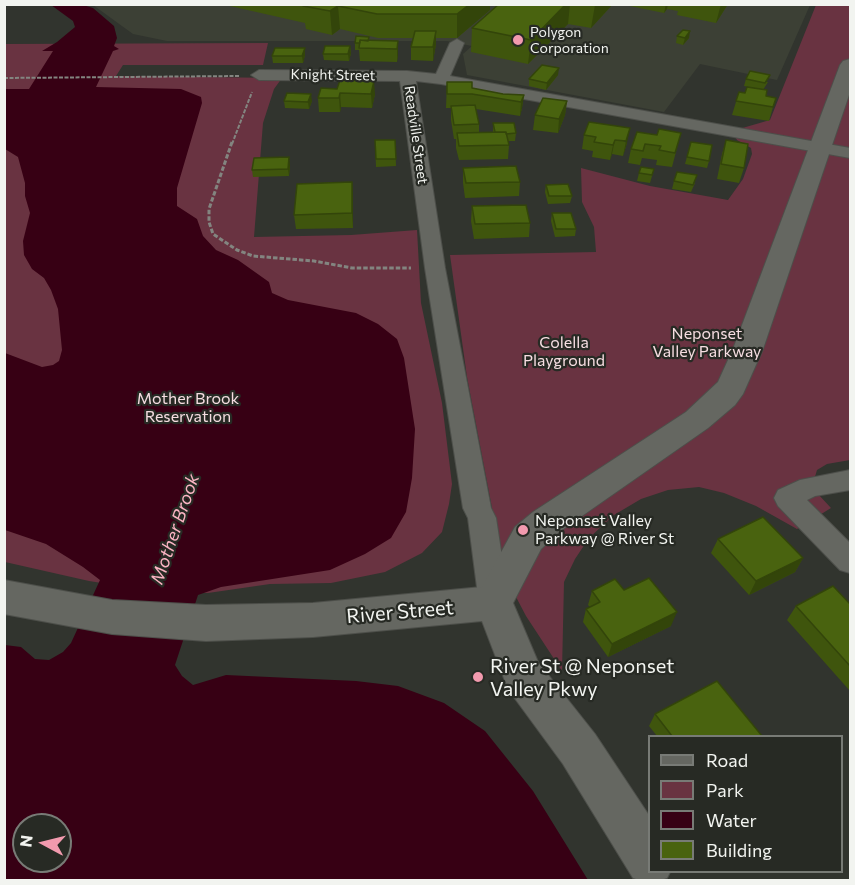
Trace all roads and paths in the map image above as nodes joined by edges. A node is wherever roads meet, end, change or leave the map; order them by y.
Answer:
1 (456, 43) dead end
2 (850, 66) edge
3 (259, 75) junction
4 (407, 76) junction
5 (4, 78) edge
6 (441, 79) junction
7 (836, 151) edge
8 (435, 268) junction
9 (850, 480) edge
10 (850, 561) edge
11 (4, 597) edge
12 (494, 603) junction
13 (648, 858) edge

1 - 6 street
2 - 7 main road
3 - 4 street, Knight Street
3 - 5 path
3 - 8 path
4 - 6 street, Readville Street
4 - 8 street, Readville Street
6 - 7 street, Readville Street
7 - 12 main road
8 - 12 street, Readville Street
9 - 10 street
11 - 12 main road, River Street
12 - 13 main road

